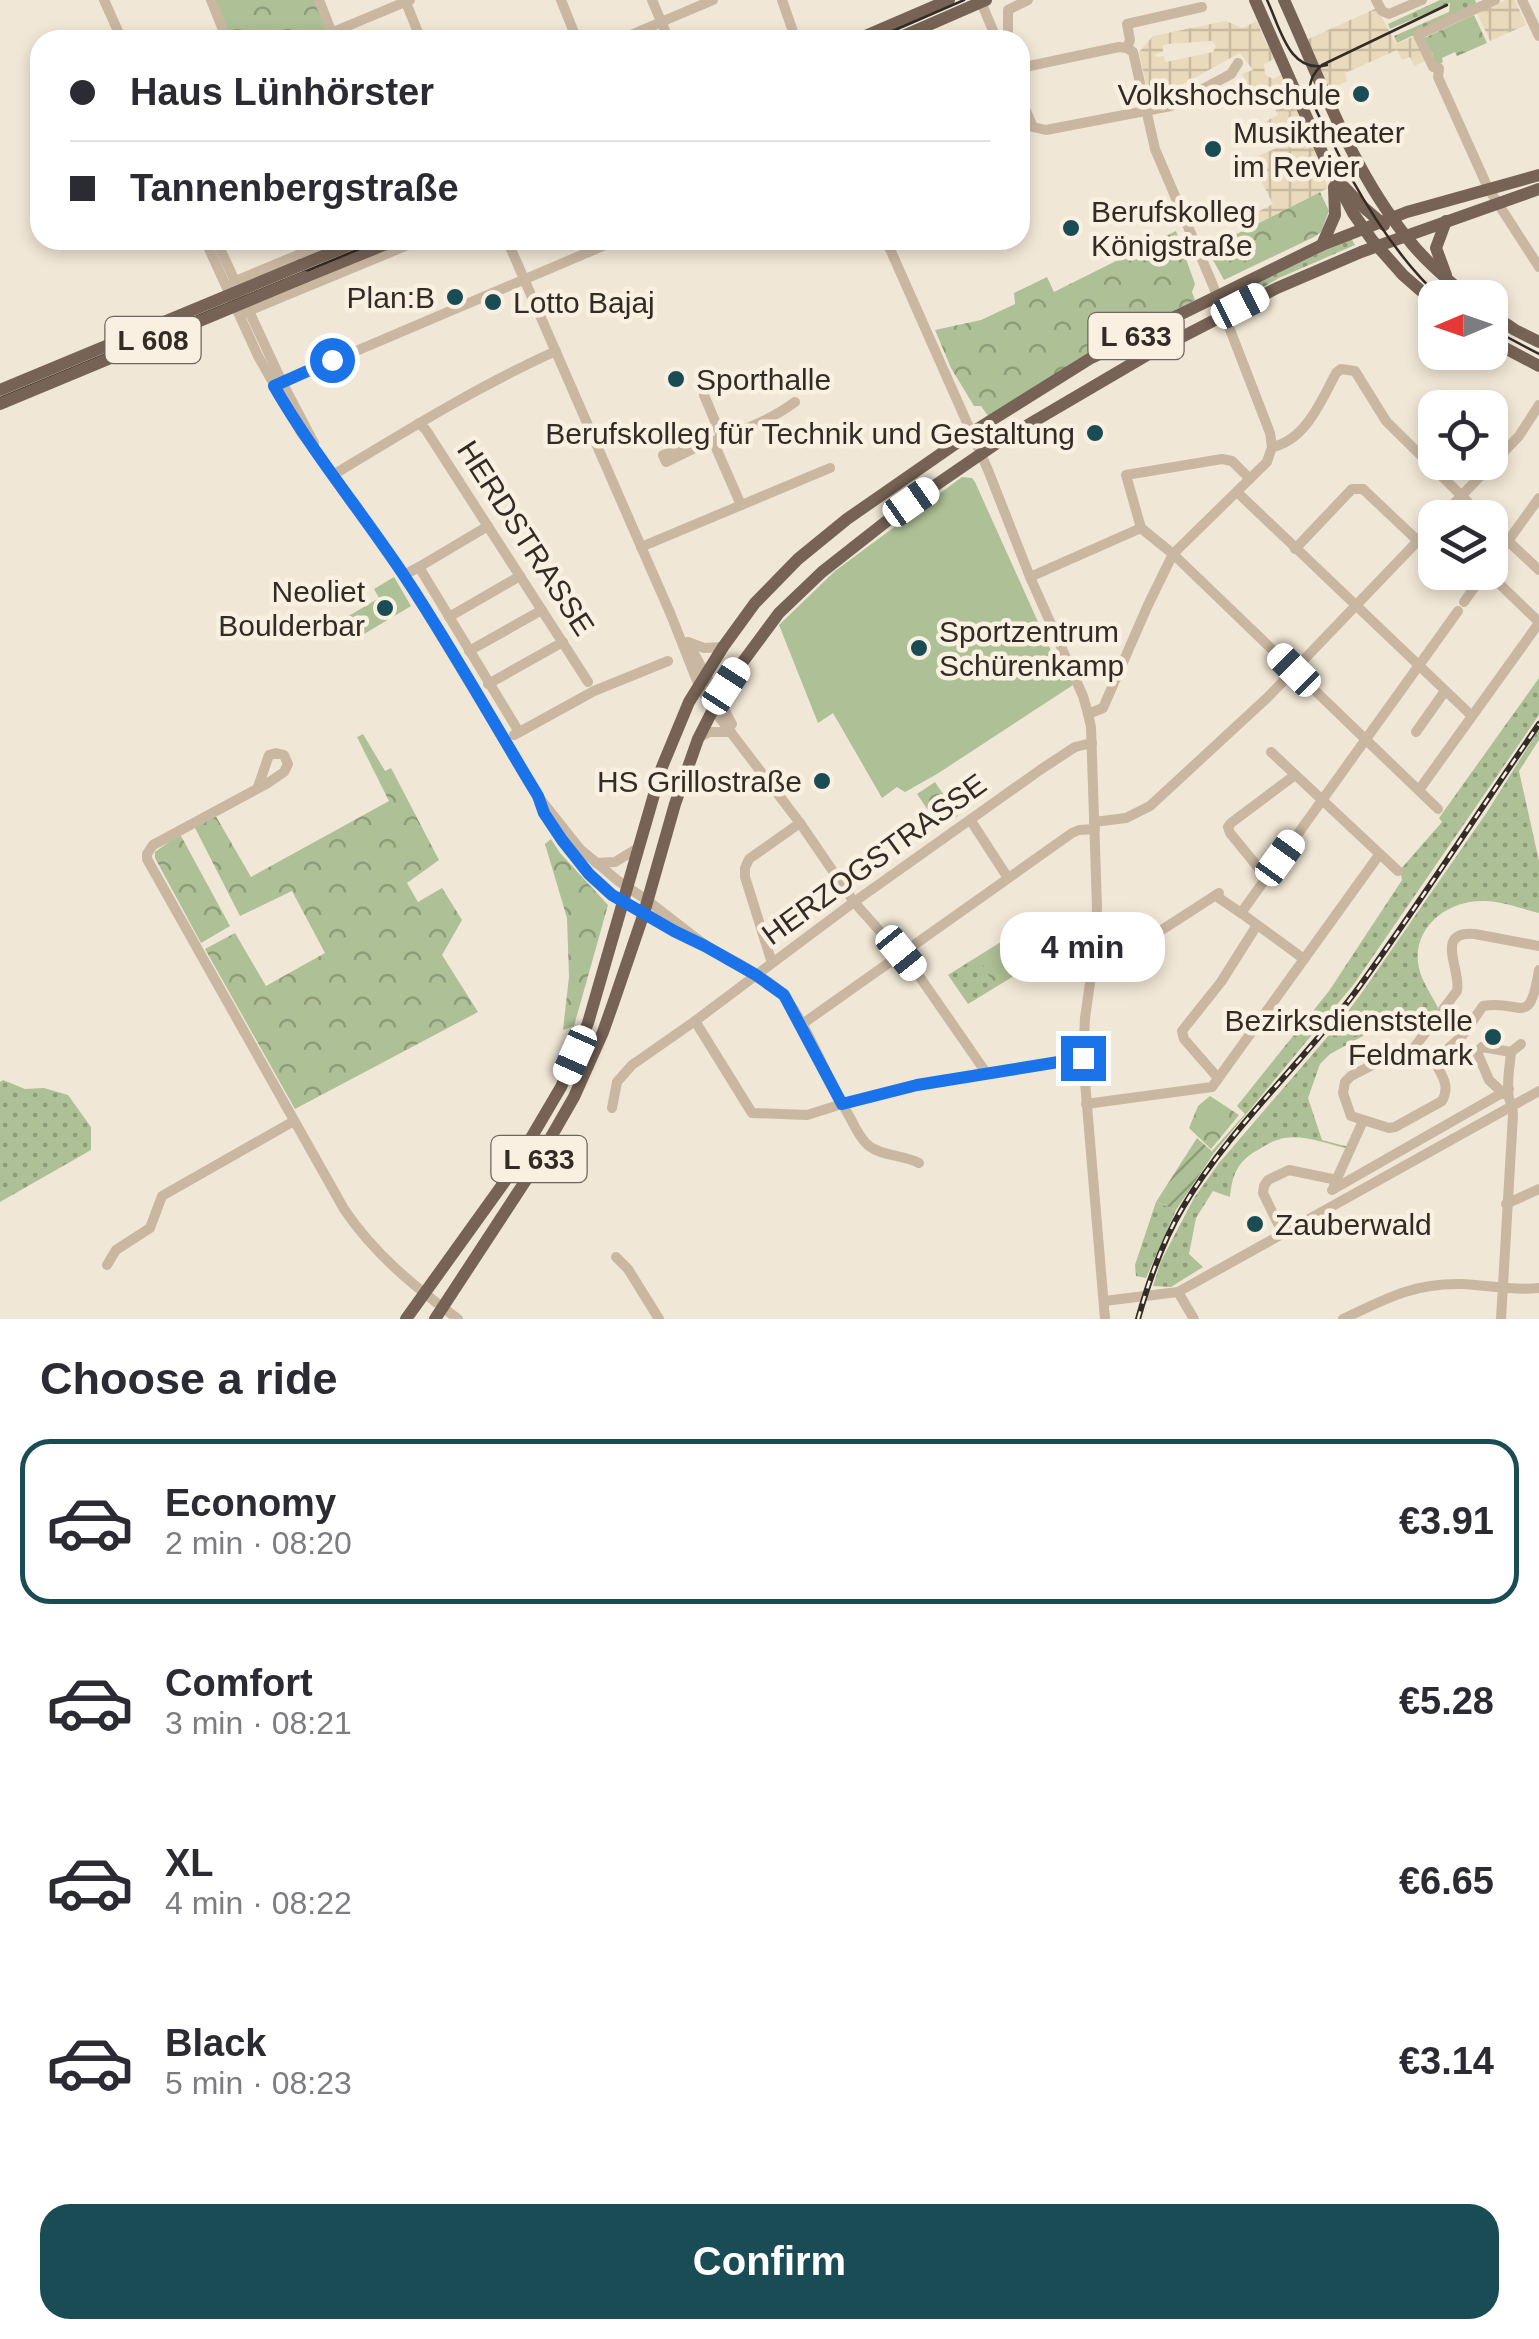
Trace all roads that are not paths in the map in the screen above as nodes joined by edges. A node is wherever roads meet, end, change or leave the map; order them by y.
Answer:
1 (104, 0) edge
2 (211, 0) edge
3 (319, 0) edge
4 (561, 0) edge
5 (652, 0) edge
6 (713, 0) edge
7 (782, 0) edge
8 (949, 0) edge
9 (1028, 0) edge
10 (1255, 0) edge
11 (1284, 0) edge
12 (1376, 0) edge
13 (1422, 0) edge
14 (1495, 0) edge
15 (1522, 0) edge
16 (407, 1) edge
17 (984, 1) edge
18 (1202, 7) dead end
19 (662, 22) junction
20 (118, 30) edge
21 (224, 30) edge
22 (331, 30) edge
23 (339, 30) edge
24 (417, 30) edge
25 (573, 30) edge
26 (643, 30) edge
27 (665, 30) edge
28 (792, 30) edge
29 (879, 30) edge
30 (917, 30) edge
31 (994, 30) edge
32 (1008, 30) edge
33 (1539, 36) edge
34 (1127, 48) junction
35 (1238, 63) dead end
36 (1030, 66) edge
37 (1146, 112) junction
38 (1030, 117) edge
39 (1036, 129) junction
40 (1030, 130) edge
41 (1332, 174) junction
42 (1539, 175) edge
43 (1488, 188) junction
44 (1539, 189) edge
45 (1498, 203) junction
46 (1385, 219) junction
47 (1446, 221) junction
48 (1363, 228) junction
49 (1405, 236) junction
50 (1322, 245) junction
51 (1376, 246) junction
52 (211, 250) edge
53 (219, 250) edge
54 (310, 250) edge
55 (343, 250) edge
56 (366, 250) edge
57 (396, 250) edge
58 (511, 250) edge
59 (592, 250) edge
60 (890, 250) edge
61 (1539, 267) edge
62 (303, 271) junction
63 (524, 279) junction
64 (1448, 280) joint
65 (230, 283) junction
66 (1418, 289) edge
67 (1216, 295) junction
68 (243, 313) junction
69 (1223, 316) junction
70 (1508, 324) edge
71 (1539, 342) edge
72 (1508, 350) edge
73 (556, 352) junction
74 (1539, 366) edge
75 (278, 384) junction
76 (0, 390) edge
77 (704, 395) dead end
78 (795, 402) dead end
79 (0, 404) edge
80 (1539, 405) edge
81 (419, 424) junction
82 (971, 433) junction
83 (717, 439) junction
84 (1272, 447) junction
85 (697, 448) dead end
86 (980, 454) junction
87 (830, 468) dead end
88 (333, 475) junction
89 (1250, 479) junction
90 (1236, 492) junction
91 (1461, 495) junction
92 (1539, 498) edge
93 (1456, 500) edge
94 (1466, 500) edge
95 (741, 505) junction
96 (488, 526) junction
97 (1141, 528) junction
98 (1418, 541) joint
99 (1508, 541) joint
100 (641, 547) junction
101 (1296, 549) junction
102 (1173, 554) junction
103 (418, 567) junction
104 (1539, 570) edge
105 (404, 575) junction
106 (520, 576) junction
107 (1030, 577) junction
108 (1473, 590) edge
109 (1507, 590) edge
110 (1356, 606) junction
111 (542, 610) junction
112 (671, 615) junction
113 (449, 617) junction
114 (1539, 623) edge
115 (563, 642) junction
116 (688, 642) junction
117 (722, 647) junction
118 (470, 651) junction
119 (668, 661) dead end
120 (1418, 666) junction
121 (1294, 670) junction
122 (588, 682) dead end
123 (702, 682) junction
124 (488, 684) junction
125 (1445, 691) junction
126 (716, 704) junction
127 (1088, 714) junction
128 (1472, 716) junction
129 (518, 732) junction
130 (731, 732) junction
131 (1416, 732) dead end
132 (698, 739) junction
133 (1366, 739) junction
134 (505, 741) junction
135 (1092, 743) junction
136 (746, 752) junction
137 (1271, 752) dead end
138 (1295, 775) junction
139 (258, 788) dead end
140 (1419, 790) junction
141 (538, 796) junction
142 (1322, 800) junction
143 (1438, 808) dead end
144 (971, 821) junction
145 (800, 824) junction
146 (1095, 825) junction
147 (638, 848) junction
148 (1379, 854) junction
149 (596, 863) junction
150 (1398, 872) dead end
151 (1266, 877) junction
152 (1008, 878) junction
153 (627, 888) junction
154 (622, 902) junction
155 (854, 902) junction
156 (646, 907) junction
157 (1242, 913) junction
158 (1257, 925) junction
159 (1539, 946) edge
160 (901, 953) junction
161 (1094, 957) junction
162 (1304, 958) junction
163 (772, 963) junction
164 (1539, 970) edge
165 (756, 975) junction
166 (695, 1020) junction
167 (801, 1025) junction
168 (1521, 1044) dead end
169 (1511, 1052) junction
170 (1083, 1058) junction
171 (987, 1074) junction
172 (1215, 1082) junction
173 (1539, 1090) edge
174 (1508, 1096) junction
175 (842, 1104) junction
176 (1086, 1104) junction
177 (612, 1108) dead end
178 (1472, 1110) junction
179 (1495, 1116) junction
180 (294, 1121) junction
181 (1363, 1121) junction
182 (1396, 1154) junction
183 (919, 1164) dead end
184 (1404, 1167) junction
185 (1335, 1185) junction
186 (1539, 1189) edge
187 (1506, 1204) junction
188 (1336, 1205) junction
189 (1283, 1234) junction
190 (616, 1257) dead end
191 (106, 1264) dead end
192 (1539, 1288) edge
193 (1502, 1289) junction
194 (426, 1292) junction
195 (1178, 1292) junction
196 (1104, 1302) junction
197 (439, 1313) edge
198 (406, 1319) edge
199 (458, 1319) edge
200 (659, 1319) edge
201 (1106, 1319) edge
202 (1194, 1319) edge
203 (1343, 1319) edge
204 (1501, 1319) edge

1 - 20 street
2 - 21 street
3 - 22 street
4 - 25 street
5 - 19 street
6 - 19 street
7 - 28 street
8 - 29 main road
9 - 32 street
10 - 41 main road
11 - 46 main road
12 - 13 street
14 - 43 street
15 - 33 street
16 - 23 street
16 - 24 street
17 - 30 main road
17 - 31 street
18 - 34 street
19 - 26 street
19 - 27 street
34 - 36 street
34 - 37 street
35 - 37 street
37 - 39 street
37 - 67 street
38 - 39 street
39 - 40 street
41 - 46 main road
41 - 48 main road
41 - 50 main road
42 - 43 main road, L 633
43 - 45 street
43 - 46 main road, L 633
44 - 45 main road, L 633
45 - 47 main road, L 633
45 - 61 street
46 - 48 main road, L 633
46 - 49 main road
47 - 49 main road, L 633
47 - 64 main road
48 - 50 main road, L 633
48 - 51 main road
49 - 51 main road, L 633
49 - 64 main road
50 - 67 main road, L 633
51 - 66 main road
51 - 69 main road, L 633
52 - 65 street
53 - 65 street
54 - 65 street
55 - 62 main road, L 608
56 - 62 main road, L 608
57 - 68 street
58 - 63 street
59 - 63 street
60 - 82 street
62 - 76 main road, L 608, bridge
62 - 79 main road, L 608, bridge
63 - 73 street
63 - 75 street
65 - 68 street
67 - 69 street
67 - 82 main road, L 633
68 - 75 street
69 - 84 street
69 - 86 main road, L 633
70 - 71 main road
72 - 74 main road
73 - 81 street
73 - 100 street
75 - 88 street
77 - 83 street
78 - 83 street
80 - 91 street
81 - 88 street
81 - 96 street, HERDSTRASSE
82 - 86 street
82 - 117 main road, L 633
83 - 85 street
83 - 95 street
84 - 89 street
84 - 91 street
86 - 107 street
86 - 126 main road, L 633
87 - 95 street
88 - 105 street
89 - 90 street
89 - 97 street
90 - 101 street
90 - 102 street
91 - 93 street
91 - 94 street
92 - 99 street
95 - 100 street
96 - 103 street
96 - 106 street, HERDSTRASSE
97 - 102 street
97 - 107 street
98 - 101 street
98 - 110 street
99 - 104 street
100 - 112 street
101 - 110 street
102 - 121 street
102 - 127 street
103 - 105 street
103 - 113 street
105 - 134 street
106 - 111 street, HERDSTRASSE
106 - 113 street
107 - 127 street
108 - 120 street
109 - 114 street
110 - 120 street
110 - 121 street
111 - 115 street, HERDSTRASSE
111 - 118 street
112 - 116 street
112 - 123 street
113 - 118 street
114 - 128 street
115 - 122 street, HERDSTRASSE
115 - 124 street
116 - 117 street
116 - 123 street
117 - 123 main road, L 633
118 - 124 street
119 - 129 street
120 - 125 street
120 - 133 street
121 - 133 street
121 - 146 street
123 - 126 street
123 - 147 main road, L 633
124 - 129 street
125 - 128 street
125 - 131 street
126 - 130 street
126 - 132 main road, L 633
126 - 136 street
127 - 135 street
128 - 140 street
129 - 134 street
130 - 132 street
130 - 136 street
132 - 156 main road, L 633
133 - 140 street
133 - 142 street
134 - 141 street
135 - 144 street, HERZOGSTRASSE
135 - 146 street
136 - 145 street
137 - 138 street
138 - 142 street
138 - 151 street
139 - 180 street
140 - 143 street
141 - 149 street
141 - 154 street
142 - 148 street
142 - 151 street
144 - 152 street
144 - 155 street, HERZOGSTRASSE
145 - 155 street
145 - 163 street
146 - 152 street
146 - 161 street
147 - 149 street
147 - 153 main road, L 633
148 - 150 street
148 - 162 street
149 - 153 street
151 - 157 street
152 - 160 street
153 - 154 main road, L 633
153 - 156 street
154 - 156 street
154 - 194 main road, L 633
155 - 160 street
155 - 163 street, HERZOGSTRASSE
156 - 165 street
156 - 197 main road, L 633
157 - 158 street
157 - 161 street
158 - 162 street
158 - 172 street
159 - 181 street
160 - 167 street
160 - 171 street
161 - 170 street
162 - 172 street
163 - 165 street, HERZOGSTRASSE
164 - 181 street
165 - 166 street, HERZOGSTRASSE
165 - 167 street
166 - 175 street
166 - 177 street, HERZOGSTRASSE
167 - 175 street
168 - 169 street
169 - 174 street
169 - 174 street
170 - 171 street
170 - 176 street
171 - 175 street
172 - 176 street
173 - 174 street
174 - 178 street
174 - 179 street
174 - 187 street
175 - 183 street
176 - 196 street
178 - 179 street
178 - 182 street
179 - 184 street
180 - 191 street
180 - 194 street
181 - 185 street
182 - 184 street
182 - 185 street
184 - 188 street
185 - 188 street
185 - 189 street
186 - 187 street
187 - 193 street
188 - 189 street
189 - 195 street
190 - 200 street
192 - 193 street
193 - 203 street
193 - 204 street
194 - 197 street
194 - 198 main road, L 633
195 - 196 street
195 - 202 street
196 - 201 street
197 - 199 street

